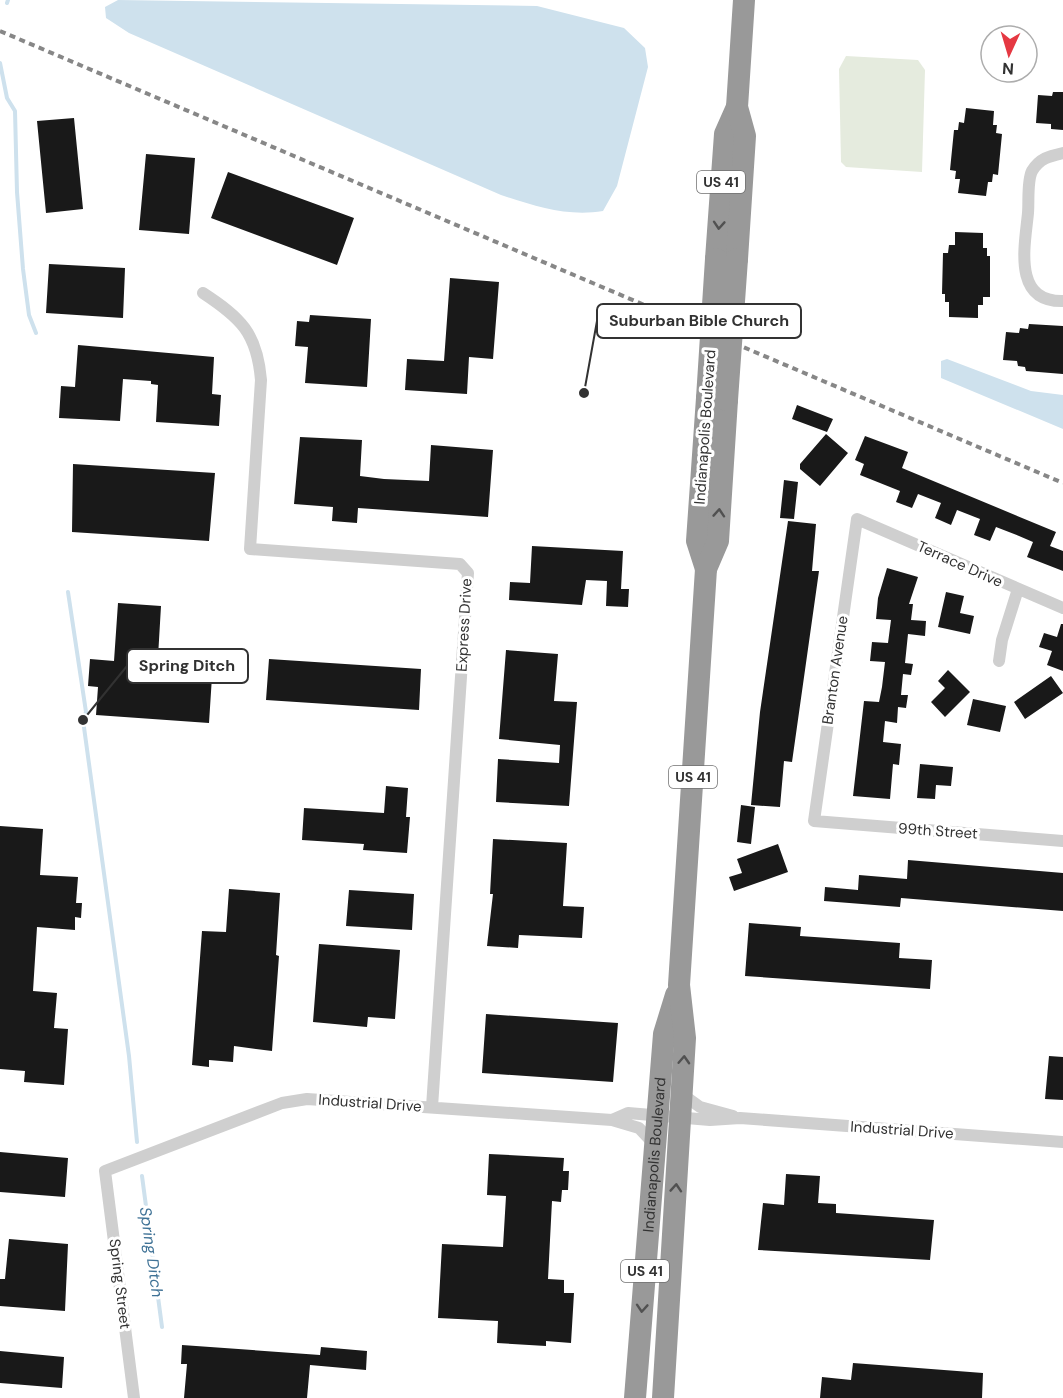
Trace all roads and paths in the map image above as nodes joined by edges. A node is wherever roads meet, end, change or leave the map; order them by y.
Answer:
1 (744, 0) edge
2 (1063, 153) edge
3 (203, 293) dead end
4 (1063, 301) edge
5 (857, 519) joint
6 (1018, 589) junction
7 (1063, 608) edge
8 (999, 661) dead end
9 (814, 821) joint
10 (1063, 840) edge
11 (679, 986) junction
12 (682, 1094) junction
13 (432, 1107) junction
14 (657, 1114) junction
15 (680, 1118) junction
16 (740, 1118) junction
17 (612, 1120) junction
18 (1063, 1142) edge
19 (654, 1144) junction
20 (105, 1171) joint
21 (134, 1398) edge
22 (635, 1398) edge
23 (663, 1398) edge

1 - 11 highway, Indianapolis Boulevard / US 41, bridge
2 - 4 street
3 - 13 street, Express Drive
5 - 6 street, Terrace Drive
5 - 9 street, Branton Avenue
6 - 7 street, Terrace Drive
6 - 8 street
9 - 10 street, 99th Street
12 -> 11 highway, Indianapolis Boulevard / US 41
11 - 14 highway, Indianapolis Boulevard / US 41
12 - 15 highway, Indianapolis Boulevard / US 41
12 - 16 street, Industrial Drive
13 - 17 street, Industrial Drive
13 - 20 street, Industrial Drive
14 - 15 street, Industrial Drive
14 - 17 street, Industrial Drive
14 - 19 highway, Indianapolis Boulevard / US 41
15 - 16 street, Industrial Drive
23 -> 15 highway, Indianapolis Boulevard / US 41
16 - 18 street, Industrial Drive
17 - 19 street, Industrial Drive
19 -> 22 highway, Indianapolis Boulevard / US 41
20 - 21 street, Spring Street

